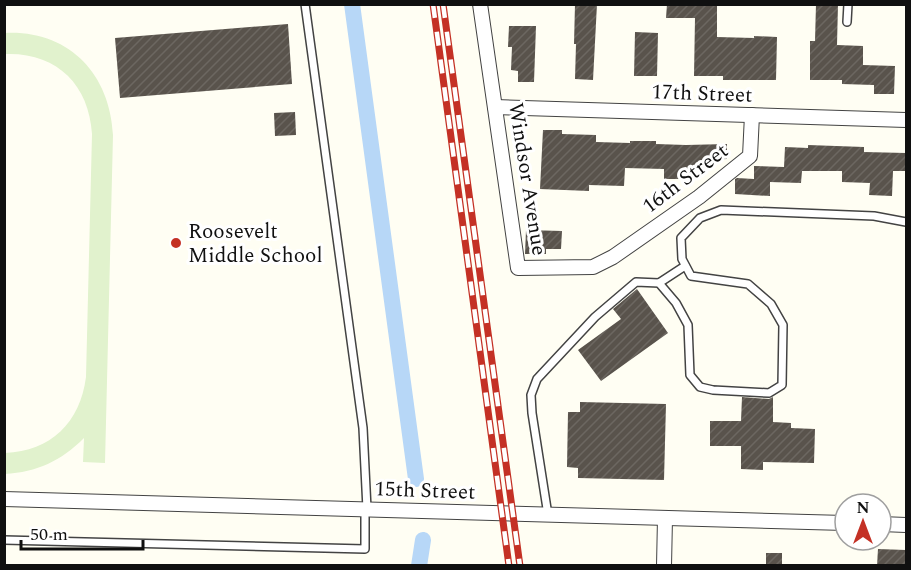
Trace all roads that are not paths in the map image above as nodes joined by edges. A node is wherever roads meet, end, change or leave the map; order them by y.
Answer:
1 (304, 4) edge
2 (480, 4) edge
3 (848, 4) edge
4 (847, 22) dead end
5 (495, 107) junction
6 (752, 115) junction
7 (906, 120) edge
8 (906, 222) edge
9 (613, 257) joint
10 (685, 266) junction
11 (659, 283) junction
12 (4, 499) edge
13 (366, 509) junction
14 (548, 514) junction
15 (665, 518) junction
16 (833, 523) edge
17 (4, 540) edge
18 (664, 566) edge

1 - 13 lane
2 - 5 street, Windsor Avenue
3 - 4 lane
5 - 6 street, 17th Street
5 - 9 street, Windsor Avenue
6 - 7 street, 17th Street
6 - 9 street, 16th Street
8 - 10 lane
10 - 11 lane
10 - 11 lane
11 - 14 lane
12 - 13 street, 15th Street
13 - 14 street, 15th Street
13 - 17 lane
14 - 15 street, 15th Street
15 - 16 street, 15th Street
15 - 18 street

